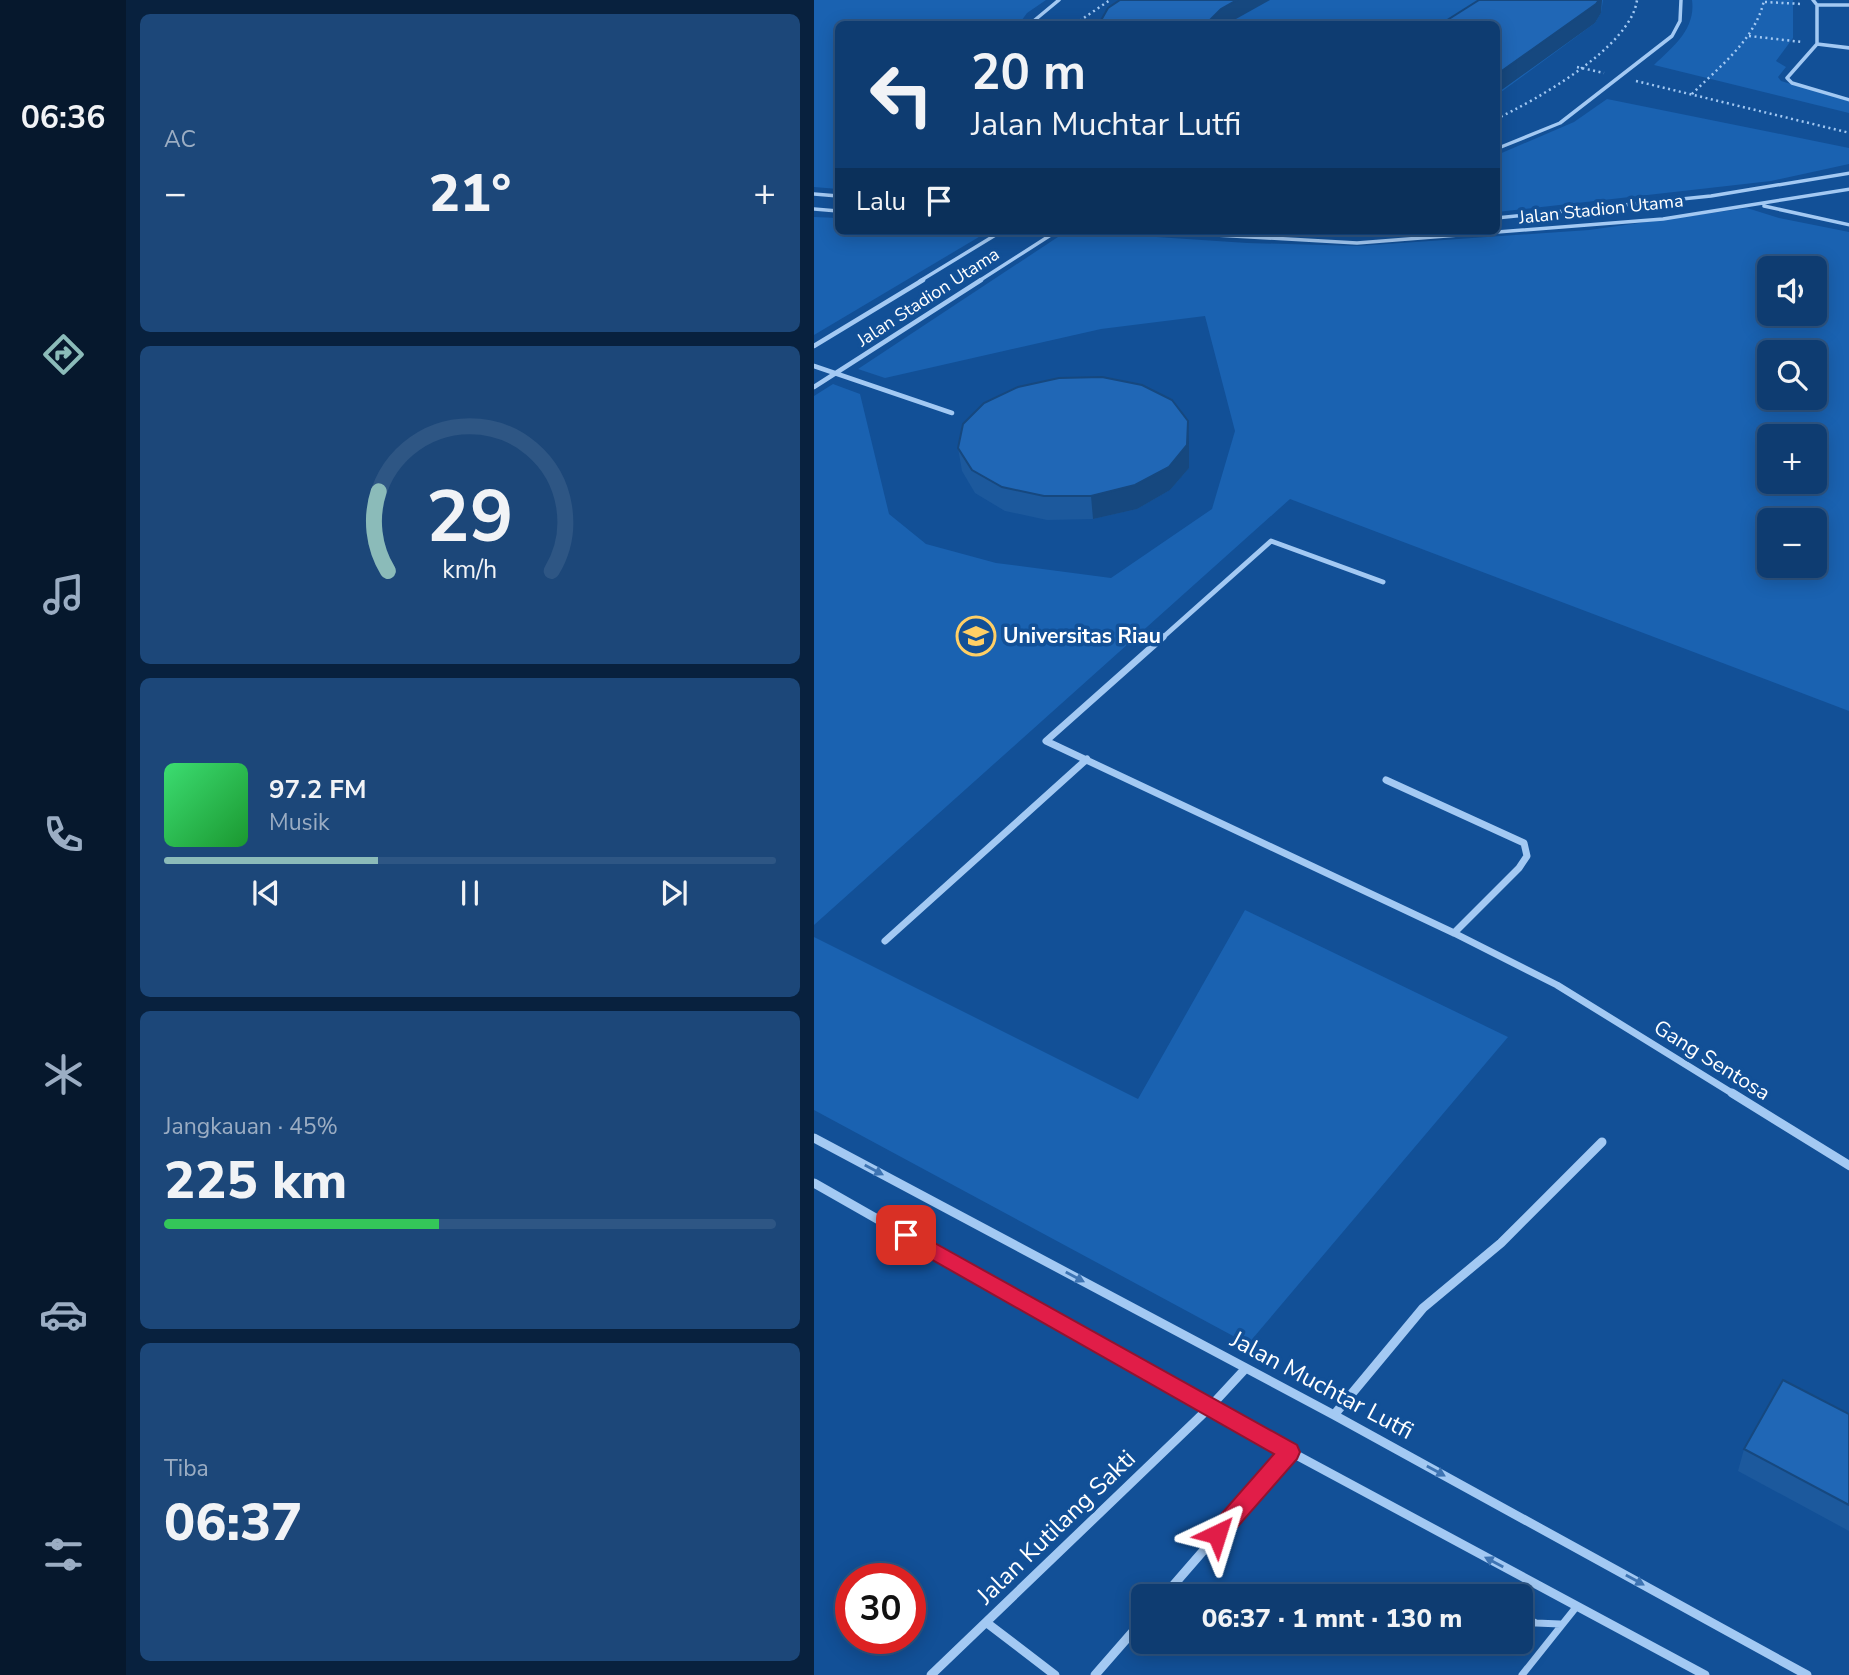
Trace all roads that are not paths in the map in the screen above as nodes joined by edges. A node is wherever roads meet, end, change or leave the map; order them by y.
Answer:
1 (1059, 0) edge
2 (1681, 0) edge
3 (1813, 0) edge
4 (1817, 5) junction
5 (1849, 5) edge
6 (1034, 21) edge
7 (1817, 44) junction
8 (1849, 48) edge
9 (1849, 100) edge
10 (1500, 147) edge
11 (1849, 173) edge
12 (1849, 189) edge
13 (814, 194) edge
14 (835, 196) edge
15 (1759, 205) junction
16 (814, 209) edge
17 (835, 211) edge
18 (1500, 218) edge
19 (1849, 225) edge
20 (1500, 233) edge
21 (995, 235) edge
22 (1051, 235) edge
23 (1211, 235) edge
24 (1278, 235) edge
25 (1476, 235) edge
26 (1277, 239) junction
27 (814, 346) edge
28 (814, 366) edge
29 (835, 373) junction
30 (814, 387) edge
31 (952, 414) dead end
32 (1383, 582) dead end
33 (1087, 760) junction
34 (1386, 780) dead end
35 (1454, 933) junction
36 (885, 941) dead end
37 (814, 1138) edge
38 (1602, 1142) dead end
39 (1849, 1166) edge
40 (814, 1183) edge
41 (1246, 1368) junction
42 (1209, 1408) junction
43 (1334, 1415) junction
44 (1289, 1452) junction
45 (1174, 1584) edge
46 (1577, 1606) junction
47 (1533, 1622) edge
48 (987, 1623) junction
49 (1560, 1624) junction
50 (1131, 1634) edge
51 (931, 1675) edge
52 (1056, 1675) edge
53 (1095, 1675) edge
54 (1522, 1675) edge
55 (1705, 1675) edge
56 (1807, 1675) edge

1 - 6 lane
2 - 10 lane
3 - 4 lane
4 - 5 lane
4 - 7 lane
7 - 8 lane
7 - 9 lane
11 - 18 lane, Jalan Stadion Utama
12 - 15 lane, Jalan Stadion Utama
13 - 14 lane
15 - 19 lane
15 - 20 lane, Jalan Stadion Utama
16 - 17 lane
21 - 27 lane, Jalan Stadion Utama
22 - 29 lane, Jalan Stadion Utama
23 - 26 lane, Jalan Stadion Utama
24 - 26 lane
25 - 26 lane, Jalan Stadion Utama
28 - 29 lane
29 - 30 lane, Jalan Stadion Utama
29 - 31 lane
32 - 33 street, Gang Sentosa
33 - 35 street, Gang Sentosa
33 - 36 street
34 - 35 street
35 - 39 street, Gang Sentosa
37 -> 41 street, Jalan Muchtar Lutfi
38 - 43 street
40 - 42 street
41 - 42 street, Jalan Kutilang Sakti
41 - 43 street, Jalan Muchtar Lutfi
42 - 44 street
42 - 48 street, Jalan Kutilang Sakti
43 -> 56 street, Jalan Muchtar Lutfi
44 - 45 street
46 -> 44 street
46 - 49 lane
46 - 55 street
47 - 49 lane
48 - 51 street, Jalan Kutilang Sakti
48 - 52 street
49 - 54 lane
50 - 53 street

